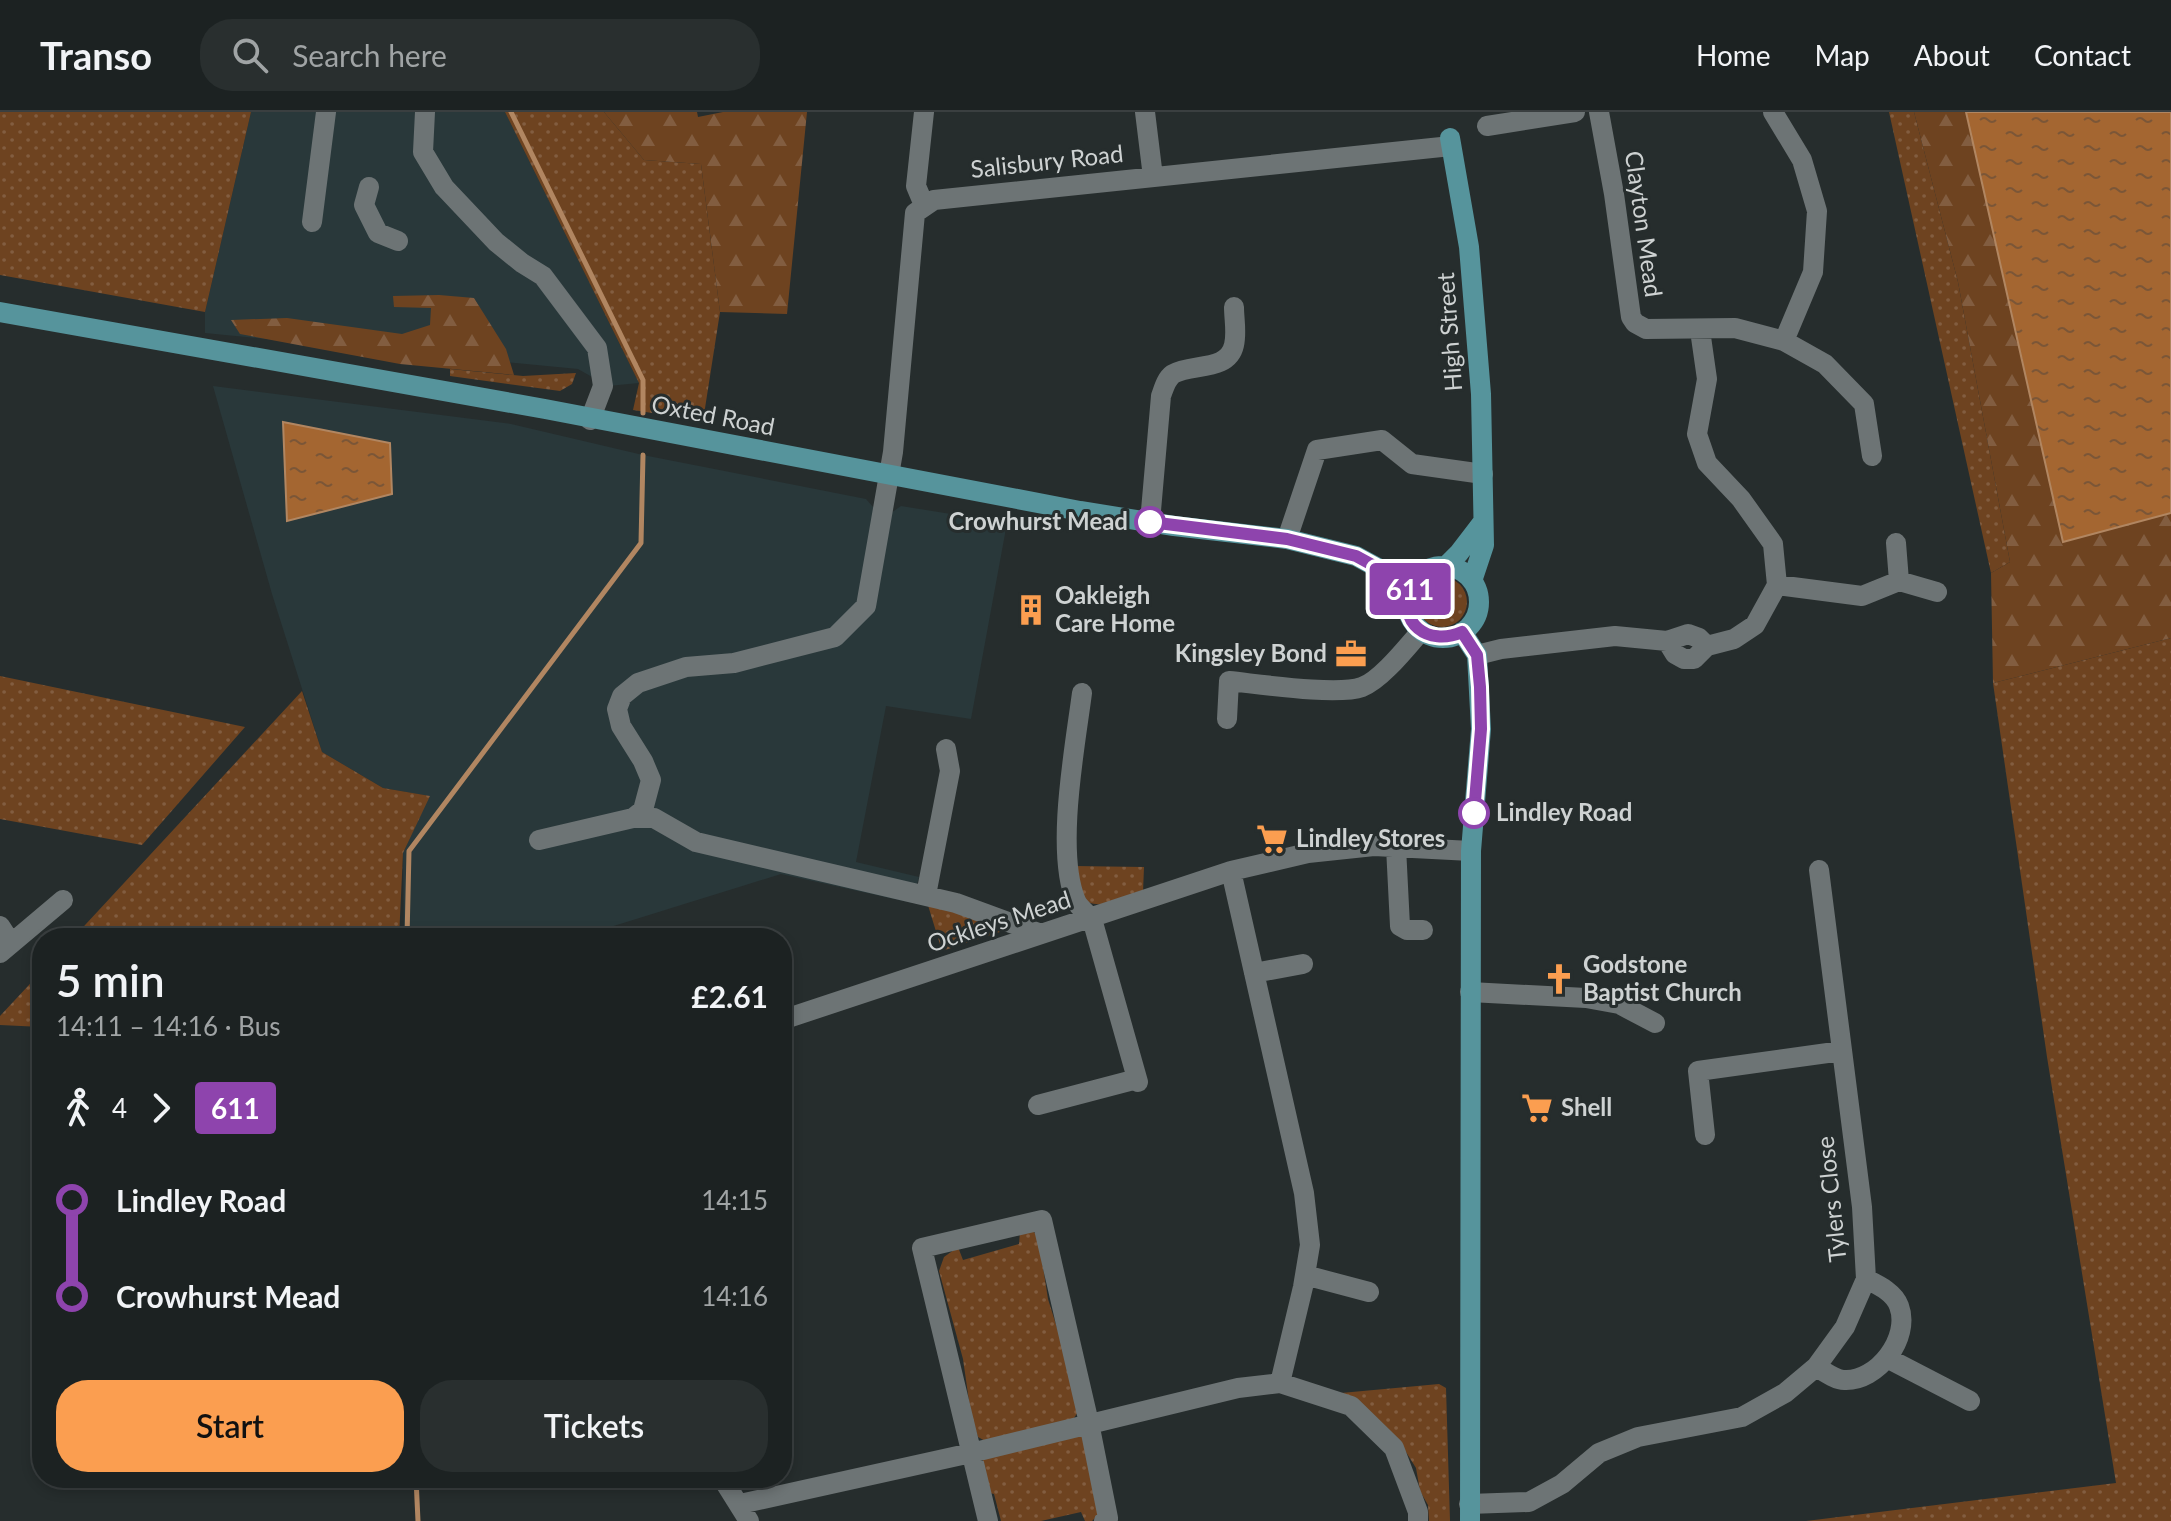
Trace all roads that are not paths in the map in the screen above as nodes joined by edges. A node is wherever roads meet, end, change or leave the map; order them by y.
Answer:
1 (326, 112) edge
2 (425, 112) edge
3 (924, 112) edge
4 (1145, 112) edge
5 (1575, 112) edge
6 (1599, 112) edge
7 (1773, 112) edge
8 (1487, 126) dead end
9 (1451, 142) joint
10 (1153, 177) junction
11 (369, 187) dead end
12 (924, 205) junction
13 (312, 222) dead end
14 (398, 241) dead end
15 (1234, 307) dead end
16 (0, 312) edge
17 (1700, 330) junction
18 (1784, 341) junction
19 (590, 420) junction
20 (1872, 456) dead end
21 (1483, 474) junction
22 (890, 476) junction
23 (1150, 522) junction
24 (1482, 523) junction
25 (1287, 539) junction
26 (1896, 543) dead end
27 (1445, 567) junction
28 (1472, 581) junction
29 (1899, 581) junction
30 (1777, 585) junction
31 (1411, 586) junction
32 (1937, 592) dead end
33 (1421, 631) junction
34 (1462, 632) junction
35 (1477, 655) junction
36 (1082, 693) dead end
37 (1227, 719) dead end
38 (946, 749) dead end
39 (633, 818) junction
40 (539, 840) dead end
41 (1396, 847) junction
42 (1471, 851) junction
43 (1819, 870) dead end
44 (1231, 871) junction
45 (926, 895) junction
46 (63, 900) dead end
47 (1092, 919) junction
48 (1423, 930) dead end
49 (1041, 934) junction
50 (4, 940) edge
51 (1303, 964) dead end
52 (1254, 973) junction
53 (1470, 992) junction
54 (792, 1017) edge
55 (1655, 1023) dead end
56 (1842, 1051) junction
57 (1038, 1105) dead end
58 (1705, 1135) dead end
59 (1305, 1275) junction
60 (1866, 1279) junction
61 (1369, 1292) dead end
62 (1887, 1358) junction
63 (1816, 1367) junction
64 (1280, 1383) junction
65 (1970, 1401) dead end
66 (1089, 1423) junction
67 (971, 1453) junction
68 (728, 1488) edge
69 (744, 1512) edge
70 (1469, 1513) edge
71 (1107, 1520) edge
72 (988, 1521) edge
73 (1418, 1521) edge

1 - 13 street
2 - 19 street
3 - 12 street
4 - 10 street
5 - 8 street
6 - 17 street, Clayton Mead
7 - 18 street
9 - 10 street, Salisbury Road
9 - 21 main road, High Street
10 - 12 street, Salisbury Road
11 - 14 street
12 - 22 street
15 - 23 street
16 - 19 main road, Oxted Road
17 - 18 street, Clayton Mead
17 - 30 street
18 - 20 street, Clayton Mead
19 - 22 main road, Oxted Road
21 - 24 main road, High Street
21 - 25 street
22 - 23 main road, Oxted Road
22 - 39 street
23 - 25 main road, Oxted Road
24 - 27 main road
24 - 28 main road, High Street
25 - 31 main road, Oxted Road
26 - 29 street
27 - 28 main road
27 - 31 main road
28 - 34 main road
29 - 30 street
29 - 32 street
30 - 35 street
31 - 33 main road
33 - 34 main road
33 - 37 street
34 - 35 main road
35 - 42 main road
36 - 47 street
38 - 45 street
39 - 40 street
39 - 45 street
41 - 42 street
41 - 44 street
41 - 48 street
42 - 53 main road
43 - 56 street, Tylers Close
44 - 47 street, Ockleys Mead
44 - 52 street
45 - 49 street
46 - 50 street
47 - 49 street, Ockleys Mead
47 - 57 street
49 - 54 street, Ockleys Mead
51 - 52 street
52 - 59 street
53 - 55 street
53 - 70 main road
56 - 58 street
56 - 60 street, Tylers Close
59 - 61 street
59 - 64 street
60 - 62 street
60 - 63 street, Tylers Close
62 - 63 street
62 - 65 street
63 - 70 street, Tylers Close
64 - 66 street
64 - 73 street
66 - 67 street
66 - 67 street
66 - 71 street
67 - 69 street
67 - 72 street
68 - 69 street

